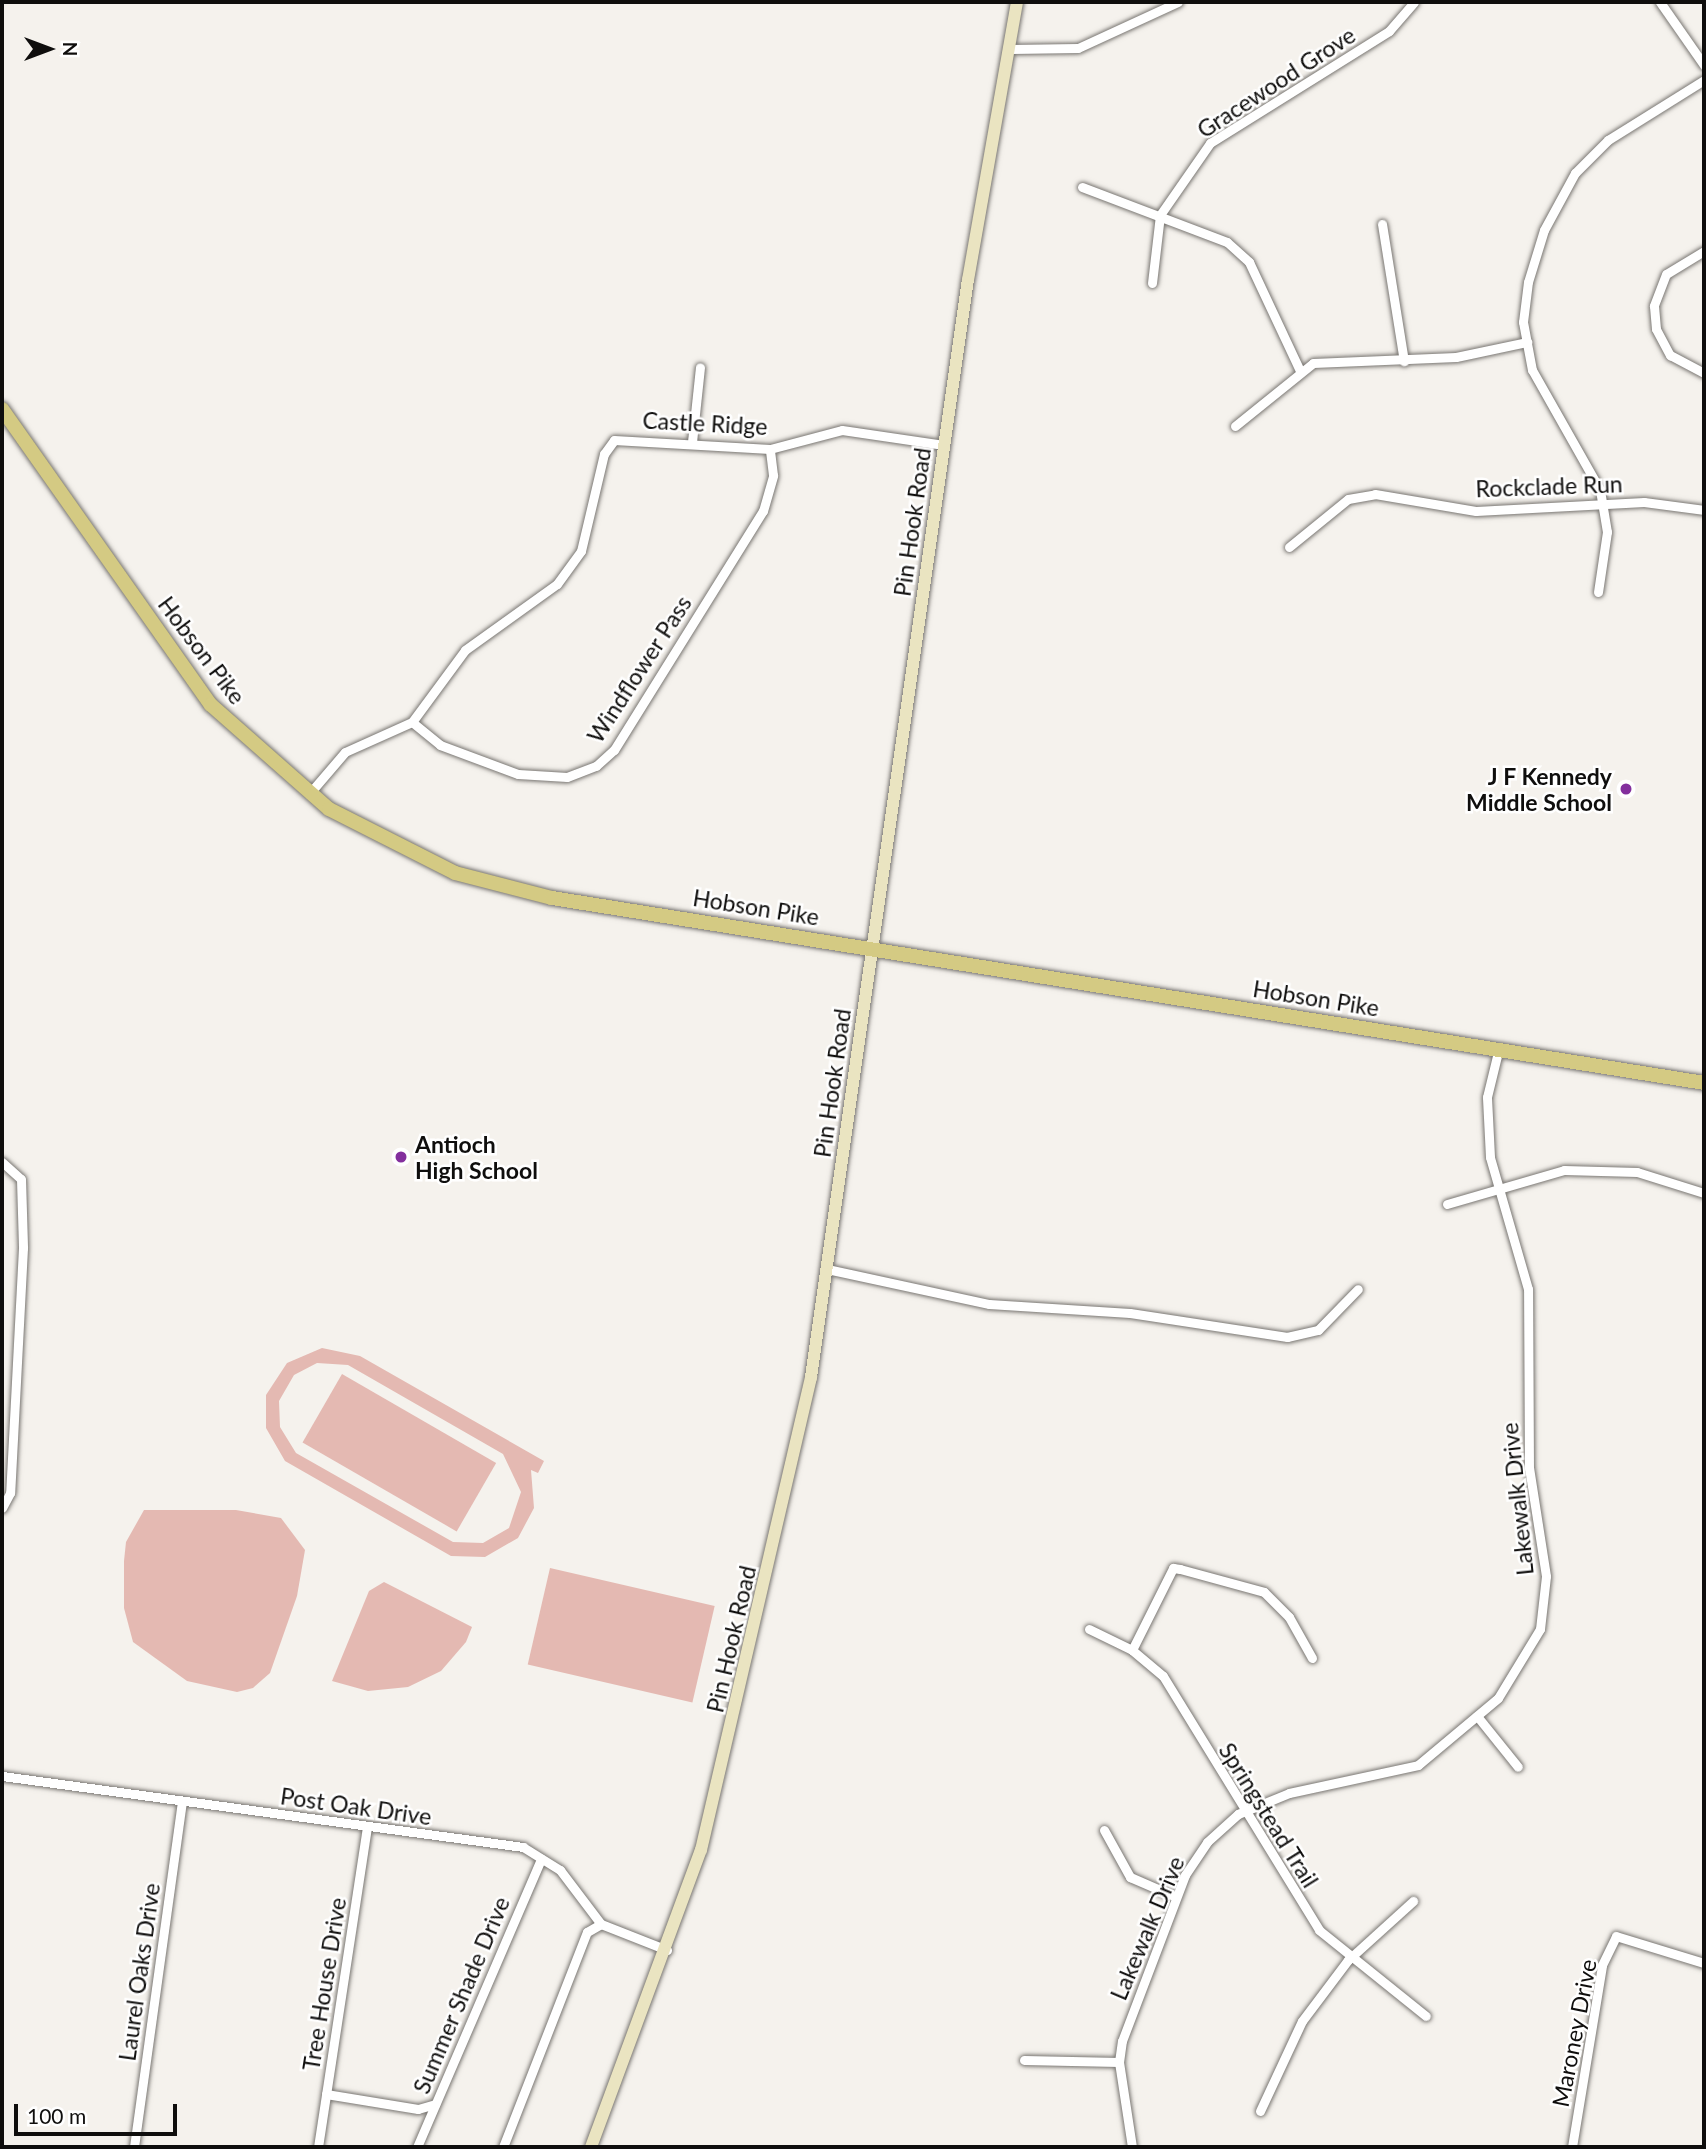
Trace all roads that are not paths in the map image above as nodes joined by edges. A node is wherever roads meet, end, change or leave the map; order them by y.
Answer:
1 (1017, 2) edge
2 (1178, 2) edge
3 (1414, 2) edge
4 (1660, 2) edge
5 (1163, 5) edge
6 (1011, 49) junction
7 (1704, 65) edge
8 (1704, 80) edge
9 (1082, 187) dead end
10 (1160, 215) junction
11 (1382, 224) dead end
12 (1704, 251) edge
13 (1152, 283) dead end
14 (1527, 342) junction
15 (1404, 361) junction
16 (700, 368) dead end
17 (1300, 371) junction
18 (1704, 373) edge
19 (2, 409) edge
20 (1235, 426) dead end
21 (692, 442) junction
22 (944, 445) junction
23 (770, 449) junction
24 (1602, 503) junction
25 (1704, 510) edge
26 (1289, 547) dead end
27 (1598, 592) dead end
28 (412, 722) junction
29 (309, 794) junction
30 (873, 948) junction
31 (1498, 1052) junction
32 (1704, 1083) edge
33 (2, 1162) edge
34 (1499, 1187) junction
35 (1704, 1193) edge
36 (1447, 1204) dead end
37 (827, 1269) junction
38 (1358, 1289) dead end
39 (2, 1508) edge
40 (1089, 1629) dead end
41 (1132, 1650) junction
42 (1312, 1658) dead end
43 (1477, 1716) junction
44 (1518, 1767) dead end
45 (2, 1776) edge
46 (182, 1801) junction
47 (1242, 1812) junction
48 (367, 1826) junction
49 (1104, 1830) dead end
50 (541, 1858) junction
51 (1177, 1897) junction
52 (1413, 1900) dead end
53 (601, 1924) junction
54 (669, 1951) junction
55 (1348, 1959) junction
56 (1704, 1964) edge
57 (1426, 2017) dead end
58 (1024, 2060) dead end
59 (1119, 2062) junction
60 (326, 2094) junction
61 (435, 2104) junction
62 (1260, 2111) dead end
63 (134, 2147) edge
64 (318, 2147) edge
65 (417, 2147) edge
66 (503, 2147) edge
67 (592, 2147) edge
68 (1132, 2147) edge
69 (1572, 2147) edge

1 - 6 street, Pin Hook Road
2 - 5 street
3 - 10 street, Gracewood Grove
4 - 7 street
5 - 6 street
6 - 22 street, Pin Hook Road
8 - 14 street
9 - 10 street
10 - 13 street, Gracewood Grove
10 - 17 street
11 - 15 street
12 - 18 street
14 - 15 street
14 - 24 street
15 - 17 street
16 - 21 street
17 - 20 street
19 - 29 main road, Hobson Pike
21 - 23 street, Castle Ridge
21 - 28 street, Castle Ridge
22 - 23 street, Castle Ridge
22 - 30 street, Pin Hook Road
23 - 28 street, Windflower Pass
24 - 25 street, Rockclade Run
24 - 26 street, Rockclade Run
24 - 27 street
28 - 29 street, Castle Ridge
29 - 30 main road, Hobson Pike
30 - 31 main road, Hobson Pike
30 - 37 street, Pin Hook Road
31 - 32 main road, Hobson Pike
31 - 34 street, Lakewalk Drive
33 - 39 street
34 - 35 street
34 - 36 street
34 - 43 street, Lakewalk Drive
37 - 38 street
37 - 54 street, Pin Hook Road
40 - 41 street, Springstead Trail
41 - 42 street
41 - 47 street, Springstead Trail
43 - 44 street
43 - 47 street, Lakewalk Drive
45 - 46 street, Post Oak Drive
46 - 48 street, Post Oak Drive
46 - 63 street, Laurel Oaks Drive
47 - 51 street, Lakewalk Drive
47 - 55 street, Springstead Trail
48 - 50 street, Post Oak Drive
48 - 60 street, Tree House Drive
49 - 51 street
50 - 53 street, Post Oak Drive
50 - 61 street, Summer Shade Drive
51 - 59 street, Lakewalk Drive
52 - 55 street
53 - 54 street
53 - 66 street
54 - 67 street, Pin Hook Road
55 - 57 street, Springstead Trail
55 - 62 street
56 - 69 street, Maroney Drive
58 - 59 street
59 - 68 street, Lakewalk Drive
60 - 61 street
60 - 64 street, Tree House Drive
61 - 65 street, Summer Shade Drive

